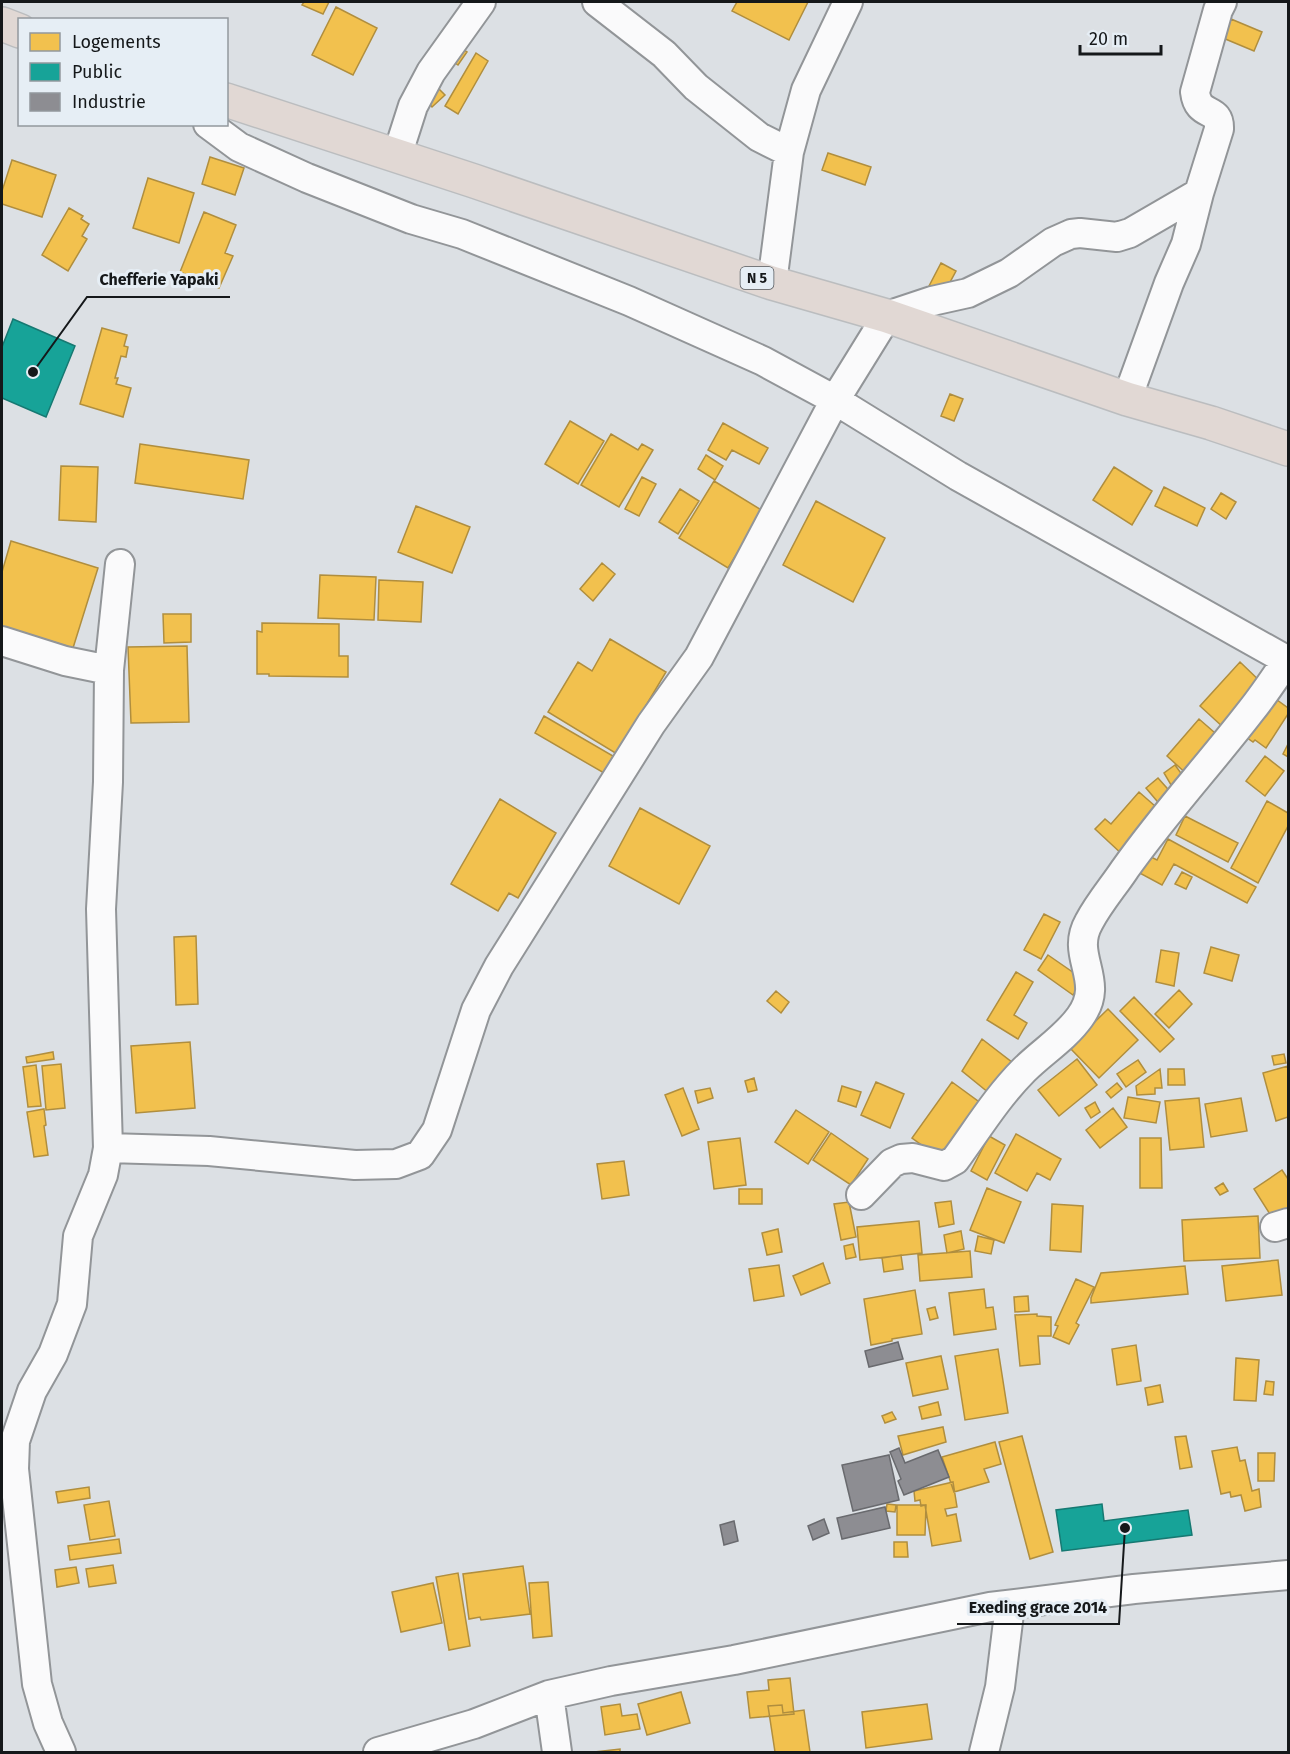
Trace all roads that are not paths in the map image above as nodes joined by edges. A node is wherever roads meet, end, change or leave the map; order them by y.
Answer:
1 (481, 2) edge
2 (597, 2) edge
3 (848, 2) edge
4 (1222, 2) edge
5 (2, 24) edge
6 (18, 30) edge
7 (228, 101) edge
8 (211, 126) edge
9 (789, 152) junction
10 (397, 156) junction
11 (1199, 193) junction
12 (772, 283) junction
13 (887, 316) junction
14 (1127, 399) junction
15 (835, 400) junction
16 (1288, 449) edge
17 (120, 564) dead end
18 (2, 641) edge
19 (1288, 661) edge
20 (109, 670) junction
21 (108, 1148) junction
22 (861, 1195) dead end
23 (1288, 1575) edge
24 (1010, 1605) junction
25 (549, 1695) junction
26 (61, 1752) edge
27 (383, 1752) edge
28 (556, 1752) edge
29 (984, 1752) edge

1 - 10 street
2 - 9 street
3 - 9 street
4 - 11 street
5 - 6 highway
7 - 10 highway, N 5
8 - 15 street
9 - 12 street
10 - 12 highway, N 5
11 - 13 street
11 - 14 street
12 - 13 highway, N 5
13 - 14 highway, N 5
13 - 15 street
14 - 16 highway, N 5
15 - 19 street
15 - 21 street
17 - 20 street
18 - 20 street
19 - 22 street
20 - 21 street
21 - 26 street
23 - 24 street
24 - 25 street
24 - 29 street
25 - 27 street
25 - 28 street

